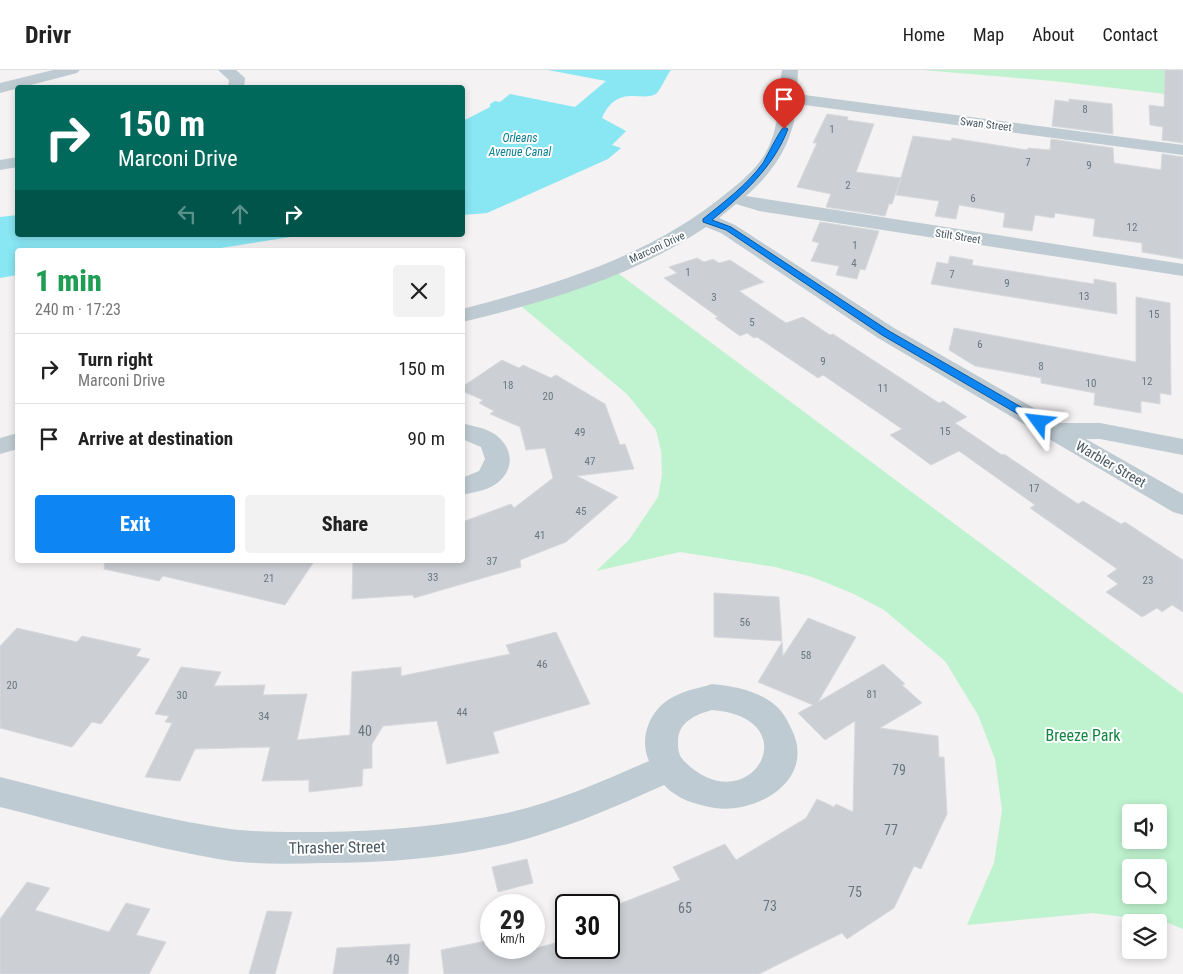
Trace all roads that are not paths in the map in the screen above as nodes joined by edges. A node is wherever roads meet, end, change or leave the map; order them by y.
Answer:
1 (72, 70) edge
2 (226, 70) edge
3 (790, 70) edge
4 (236, 85) edge
5 (0, 88) edge
6 (789, 98) junction
7 (1183, 150) edge
8 (15, 162) edge
9 (0, 165) edge
10 (734, 198) junction
11 (706, 220) junction
12 (1183, 270) edge
13 (465, 315) edge
14 (1056, 431) junction
15 (465, 432) edge
16 (15, 442) edge
17 (0, 446) edge
18 (1183, 447) edge
19 (465, 486) edge
20 (1183, 506) edge
21 (668, 768) dead end
22 (0, 792) edge

1 - 5 street
2 - 4 street
3 - 6 street, Marconi Drive
6 - 7 street, Swan Street
6 - 10 street, Marconi Drive
8 - 9 street
10 - 11 street, Marconi Drive
10 - 12 street, Stilt Street
11 - 13 street, Marconi Drive
11 - 14 street, Warbler Street
14 - 18 street
14 - 20 street, Warbler Street
15 - 19 street
16 - 17 street
21 - 22 street, Thrasher Street

